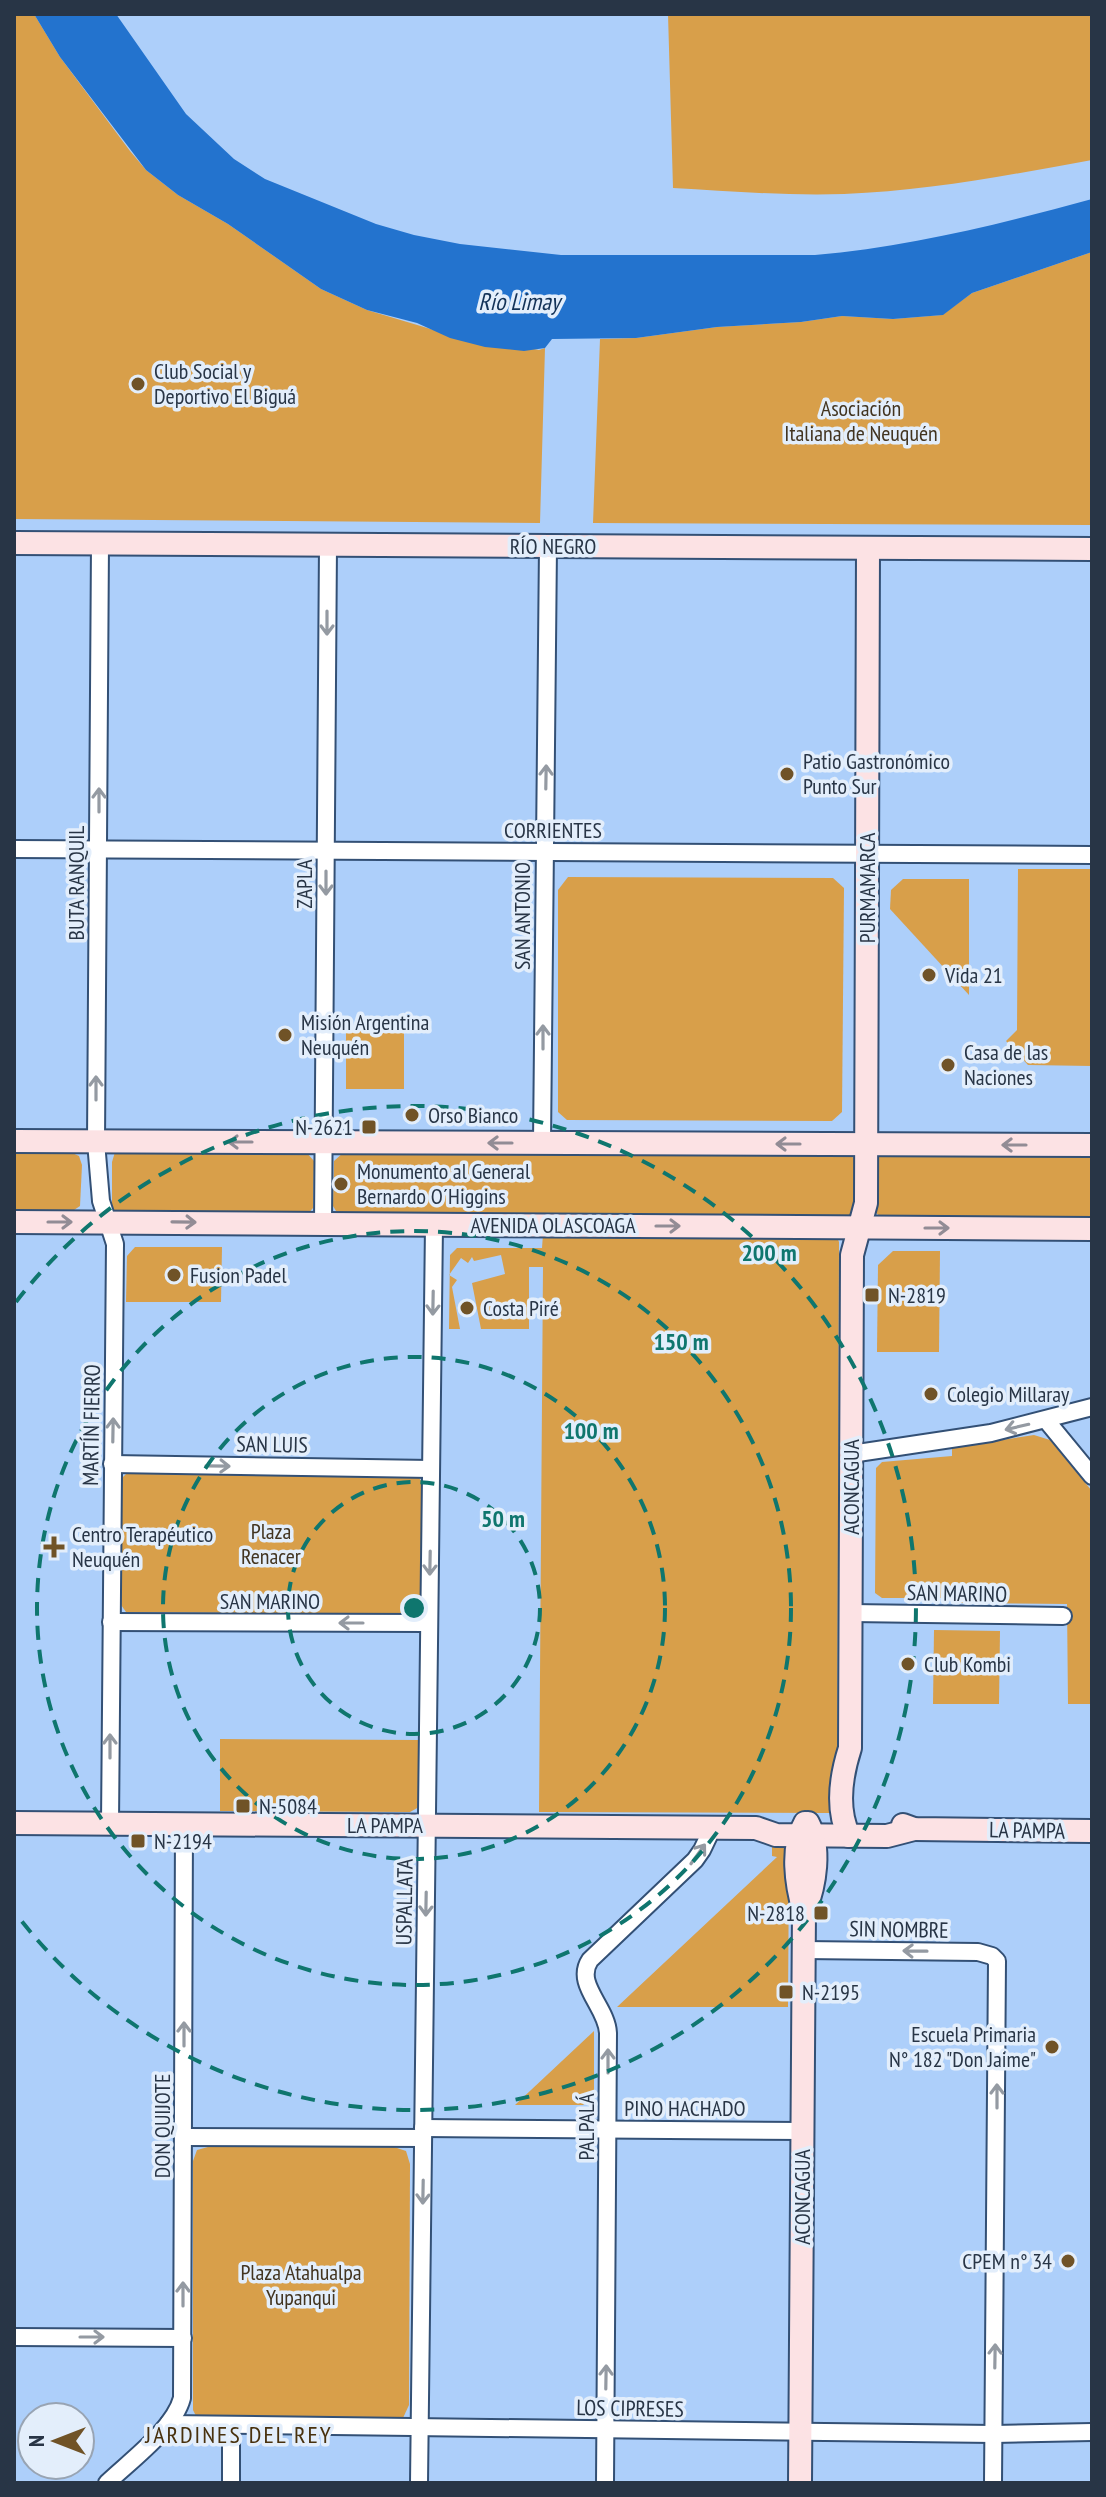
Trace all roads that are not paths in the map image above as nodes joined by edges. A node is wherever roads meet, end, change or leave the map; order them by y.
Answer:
1 (14, 543) edge
2 (100, 543) junction
3 (328, 545) junction
4 (548, 546) junction
5 (868, 548) junction
6 (1092, 549) edge
7 (14, 849) edge
8 (98, 849) junction
9 (326, 851) junction
10 (545, 852) junction
11 (867, 854) junction
12 (1092, 855) edge
13 (14, 1141) edge
14 (96, 1142) junction
15 (324, 1142) junction
16 (542, 1143) junction
17 (866, 1144) junction
18 (1092, 1145) edge
19 (106, 1221) junction
20 (14, 1222) edge
21 (323, 1224) junction
22 (434, 1225) junction
23 (859, 1227) junction
24 (1092, 1229) edge
25 (1092, 1407) edge
26 (1046, 1420) junction
27 (851, 1454) junction
28 (112, 1464) junction
29 (431, 1469) junction
30 (1092, 1476) edge
31 (851, 1613) junction
32 (1063, 1616) dead end
33 (111, 1622) junction
34 (429, 1623) junction
35 (14, 1823) edge
36 (110, 1824) junction
37 (184, 1824) junction
38 (427, 1826) junction
39 (850, 1826) junction
40 (713, 1827) junction
41 (807, 1830) junction
42 (1092, 1831) edge
43 (804, 1950) junction
44 (608, 2130) junction
45 (803, 2131) junction
46 (423, 2133) junction
47 (184, 2137) junction
48 (14, 2337) edge
49 (183, 2338) junction
50 (168, 2424) junction
51 (231, 2425) junction
52 (420, 2427) junction
53 (605, 2430) junction
54 (800, 2432) junction
55 (1092, 2432) edge
56 (994, 2434) junction
57 (107, 2483) edge
58 (231, 2483) edge
59 (419, 2483) edge
60 (605, 2483) edge
61 (800, 2483) edge
62 (993, 2483) edge

1 - 2 street, RÍO NEGRO
2 - 3 street, RÍO NEGRO
8 -> 2 street, BUTA RANQUIL
3 - 4 street, RÍO NEGRO
3 -> 9 street, ZAPLA
4 - 5 street, RÍO NEGRO
10 -> 4 street, SAN ANTONIO
5 - 6 street, RÍO NEGRO
5 - 11 street, PURMAMARCA
7 - 8 street, CORRIENTES
8 - 9 street, CORRIENTES
14 -> 8 street, BUTA RANQUIL
9 - 10 street, CORRIENTES
9 -> 15 street, ZAPLA
10 - 11 street, CORRIENTES
16 -> 10 street, SAN ANTONIO
11 - 12 street, CORRIENTES
11 - 17 street, PURMAMARCA
13 - 14 street
15 -> 14 street
14 - 19 street, BUTA RANQUIL
16 -> 15 street
15 - 21 street, ZAPLA
17 -> 16 street
18 -> 17 street
17 - 23 street, PURMAMARCA
20 -> 19 street, AVENIDA OLASCOAGA
19 -> 21 street, AVENIDA OLASCOAGA
28 -> 19 street, MARTÍN FIERRO
21 - 22 street, AVENIDA OLASCOAGA
22 -> 23 street, AVENIDA OLASCOAGA
22 -> 29 street, USPALLATA
23 -> 24 street, AVENIDA OLASCOAGA
23 - 27 street, ACONCAGUA
25 - 26 street
26 -> 27 street
26 - 30 street
27 - 31 street, ACONCAGUA
28 -> 29 street, SAN LUIS
28 - 33 street, MARTÍN FIERRO
29 -> 34 street, USPALLATA
31 - 32 street, SAN MARINO
31 - 39 street, ACONCAGUA
34 -> 33 street, SAN MARINO
36 -> 33 street, MARTÍN FIERRO
34 - 38 street, USPALLATA
35 - 36 street, LA PAMPA
36 - 37 street, LA PAMPA
37 - 38 street, LA PAMPA
47 -> 37 street, DON QUIJOTE
38 - 40 street, LA PAMPA
38 -> 46 street, USPALLATA
39 - 41 street, LA PAMPA
39 - 42 street, LA PAMPA
40 - 41 street, LA PAMPA
44 -> 40 street, PALPALÁ
41 - 43 street, ACONCAGUA
43 - 45 street, ACONCAGUA
56 -> 43 street, SIN NOMBRE
44 - 45 street, PINO HACHADO
44 - 46 street, PINO HACHADO
53 -> 44 street, PALPALÁ
45 - 54 street, ACONCAGUA
46 - 47 street, PINO HACHADO
46 -> 52 street, USPALLATA
49 -> 47 street, DON QUIJOTE
48 -> 49 street
49 - 50 street, DON QUIJOTE
50 - 51 street, LOS CIPRESES
50 - 57 street
51 - 52 street, LOS CIPRESES
51 - 58 street
52 - 53 street, LOS CIPRESES
52 - 59 street, USPALLATA
53 - 54 street, LOS CIPRESES
53 - 60 street, PALPALÁ
54 - 56 street, LOS CIPRESES
54 - 61 street, ACONCAGUA
55 - 56 street, LOS CIPRESES
56 - 62 street

